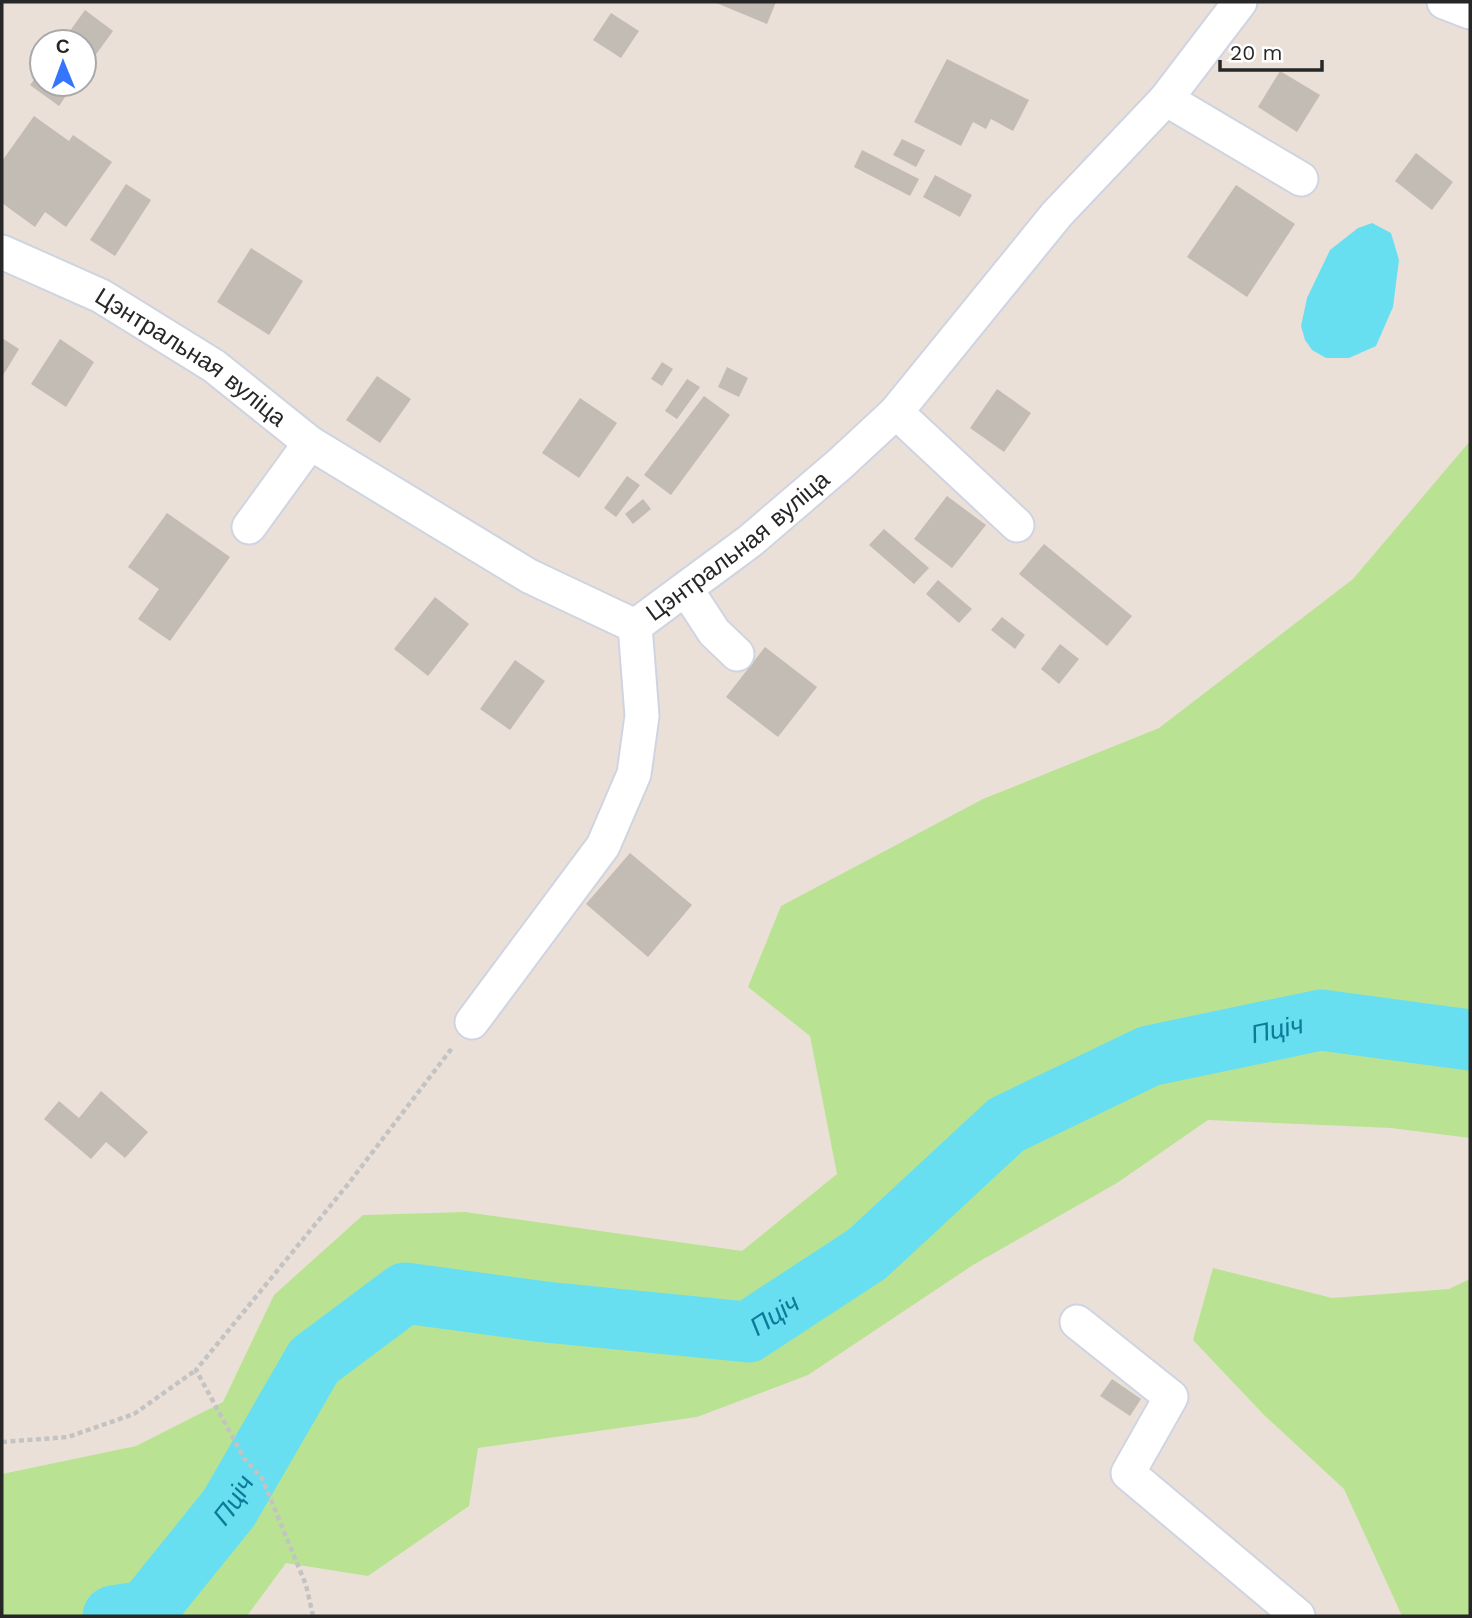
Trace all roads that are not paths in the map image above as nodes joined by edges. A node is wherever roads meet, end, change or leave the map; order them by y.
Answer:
1 (1240, 2) edge
2 (1444, 2) edge
3 (1470, 12) edge
4 (1166, 99) junction
5 (1301, 179) dead end
6 (2, 251) edge
7 (896, 412) junction
8 (310, 443) junction
9 (1017, 525) dead end
10 (249, 527) dead end
11 (686, 589) junction
12 (635, 626) junction
13 (737, 654) dead end
14 (472, 1022) road end
15 (1077, 1322) dead end
16 (1298, 1616) edge

1 - 4 street, Цэнтральная вуліца
2 - 3 street
4 - 5 street
4 - 7 street, Цэнтральная вуліца
6 - 8 street, Цэнтральная вуліца
7 - 9 street
7 - 11 street, Цэнтральная вуліца
8 - 10 street
8 - 12 street, Цэнтральная вуліца
11 - 12 street, Цэнтральная вуліца
11 - 13 street
12 - 14 street
15 - 16 street

